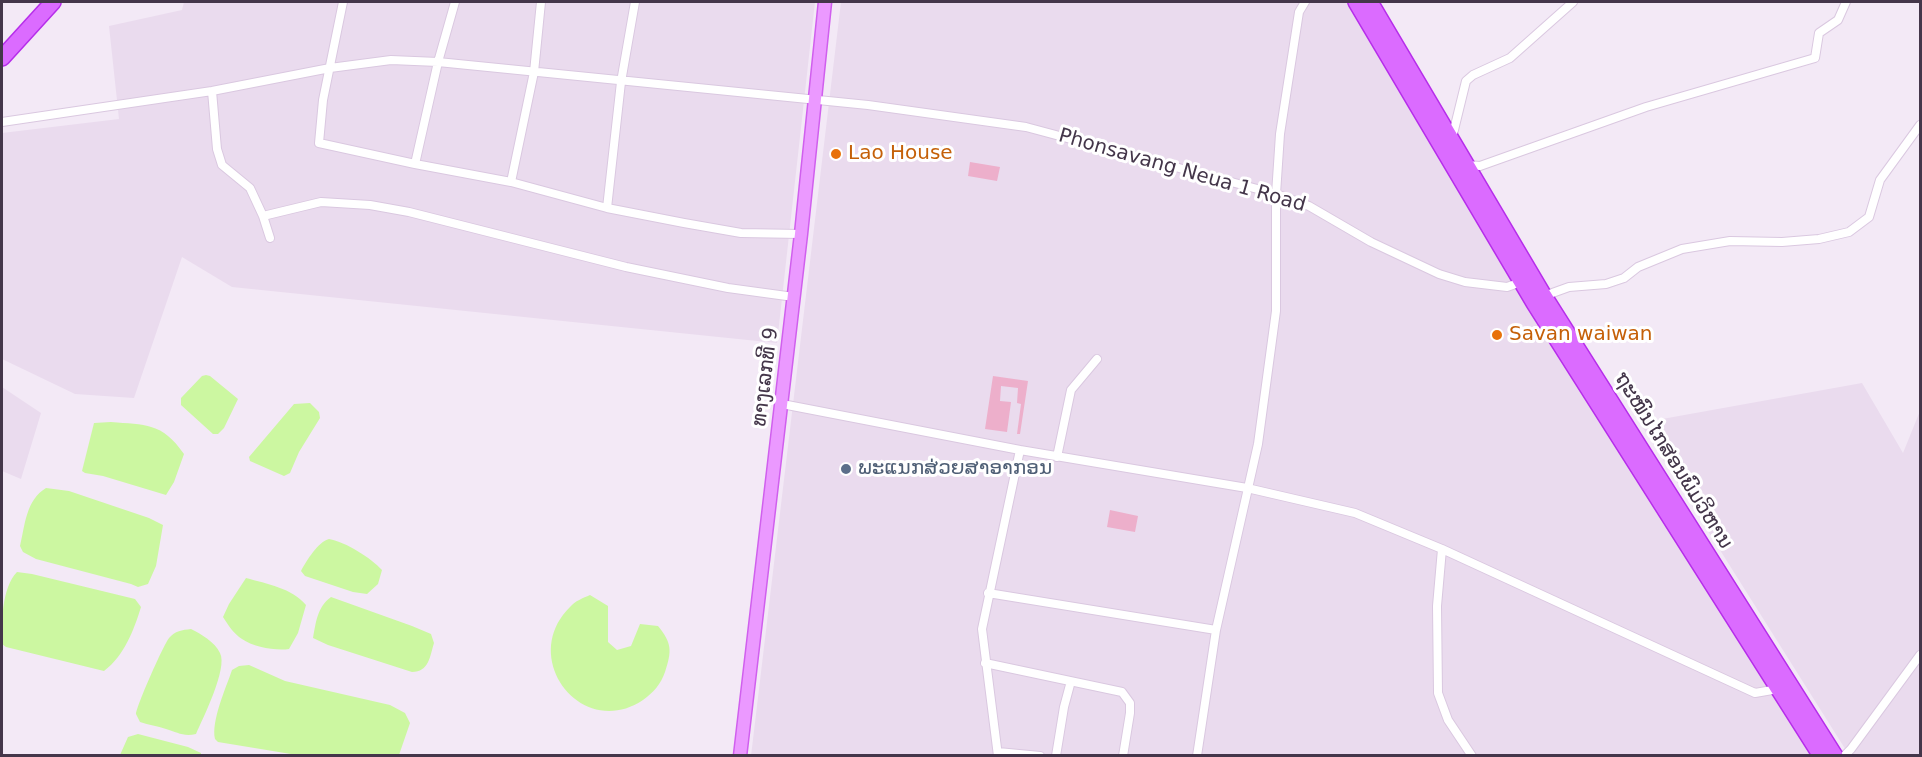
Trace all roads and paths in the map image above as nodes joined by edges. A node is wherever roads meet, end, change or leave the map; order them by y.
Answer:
1 (53, 2) edge
2 (343, 2) edge
3 (455, 2) edge
4 (542, 2) edge
5 (636, 2) edge
6 (825, 2) edge
7 (1305, 2) edge
8 (1356, 2) edge
9 (1370, 2) edge
10 (1573, 2) edge
11 (1846, 2) edge
12 (2, 58) edge
13 (438, 62) junction
14 (330, 68) junction
15 (534, 72) junction
16 (621, 82) junction
17 (212, 90) junction
18 (814, 101) junction
19 (2, 121) edge
20 (1920, 125) edge
21 (1451, 141) junction
22 (415, 164) junction
23 (1465, 165) junction
24 (511, 182) junction
25 (1276, 194) junction
26 (607, 208) junction
27 (263, 216) junction
28 (801, 234) junction
29 (270, 238) dead end
30 (1527, 279) junction
31 (1544, 296) junction
32 (794, 297) junction
33 (1097, 359) dead end
34 (782, 404) junction
35 (1020, 450) junction
36 (1057, 457) junction
37 (1247, 488) junction
38 (1442, 549) junction
39 (988, 593) junction
40 (1216, 630) junction
41 (1920, 655) edge
42 (985, 663) junction
43 (1071, 681) junction
44 (1778, 689) junction
45 (998, 754) edge
46 (1125, 755) edge
47 (740, 756) edge
48 (1040, 756) edge
49 (1056, 756) edge
50 (1197, 756) edge
51 (1472, 756) edge
52 (1821, 756) edge
53 (1835, 756) edge
54 (1844, 756) edge

1 - 12 highway
2 - 14 street
3 - 13 street
4 - 15 street
5 - 16 street
6 - 18 main road, ທາງເລກທີ 9
7 - 25 street
8 - 30 highway, ຖະໜົນໄກສອນພົມວິຫານ
9 - 21 highway, ຖະໜົນໄກສອນພົມວິຫານ
10 - 21 street
11 - 23 street
13 - 14 street, Phonsavang Neua 1 Road
13 - 15 street, Phonsavang Neua 1 Road
13 - 22 street
14 - 17 street, Phonsavang Neua 1 Road
14 - 22 street
15 - 16 street, Phonsavang Neua 1 Road
15 - 24 street
16 - 18 street, Phonsavang Neua 1 Road
16 - 26 street
17 - 19 street, Phonsavang Neua 1 Road
17 - 27 street
18 - 25 street, Phonsavang Neua 1 Road
18 - 28 main road, ທາງເລກທີ 9
20 - 31 street
21 - 23 highway, ຖະໜົນໄກສອນພົມວິຫານ
22 - 24 street
23 - 30 highway, ຖະໜົນໄກສອນພົມວິຫານ
24 - 26 street
25 - 30 street, Phonsavang Neua 1 Road
25 - 37 street
26 - 28 street
27 - 29 street
27 - 32 street
28 - 32 main road, ທາງເລກທີ 9
30 - 31 highway, ຖະໜົນໄກສອນພົມວິຫານ
30 - 44 highway, ຖະໜົນໄກສອນພົມວິຫານ
31 - 53 highway, ຖະໜົນໄກສອນພົມວິຫານ
32 - 34 main road, ທາງເລກທີ 9
33 - 36 street
34 - 35 street
34 - 47 main road, ທາງເລກທີ 9
35 - 36 street
35 - 39 street
36 - 37 street
37 - 38 street
37 - 40 street
38 - 44 street
38 - 51 street
39 - 40 street
39 - 42 street
40 - 50 street
41 - 54 street
42 - 43 street
42 - 45 street
43 - 46 street
43 - 49 street
44 - 52 highway, ຖະໜົນໄກສອນພົມວິຫານ
45 - 48 street

